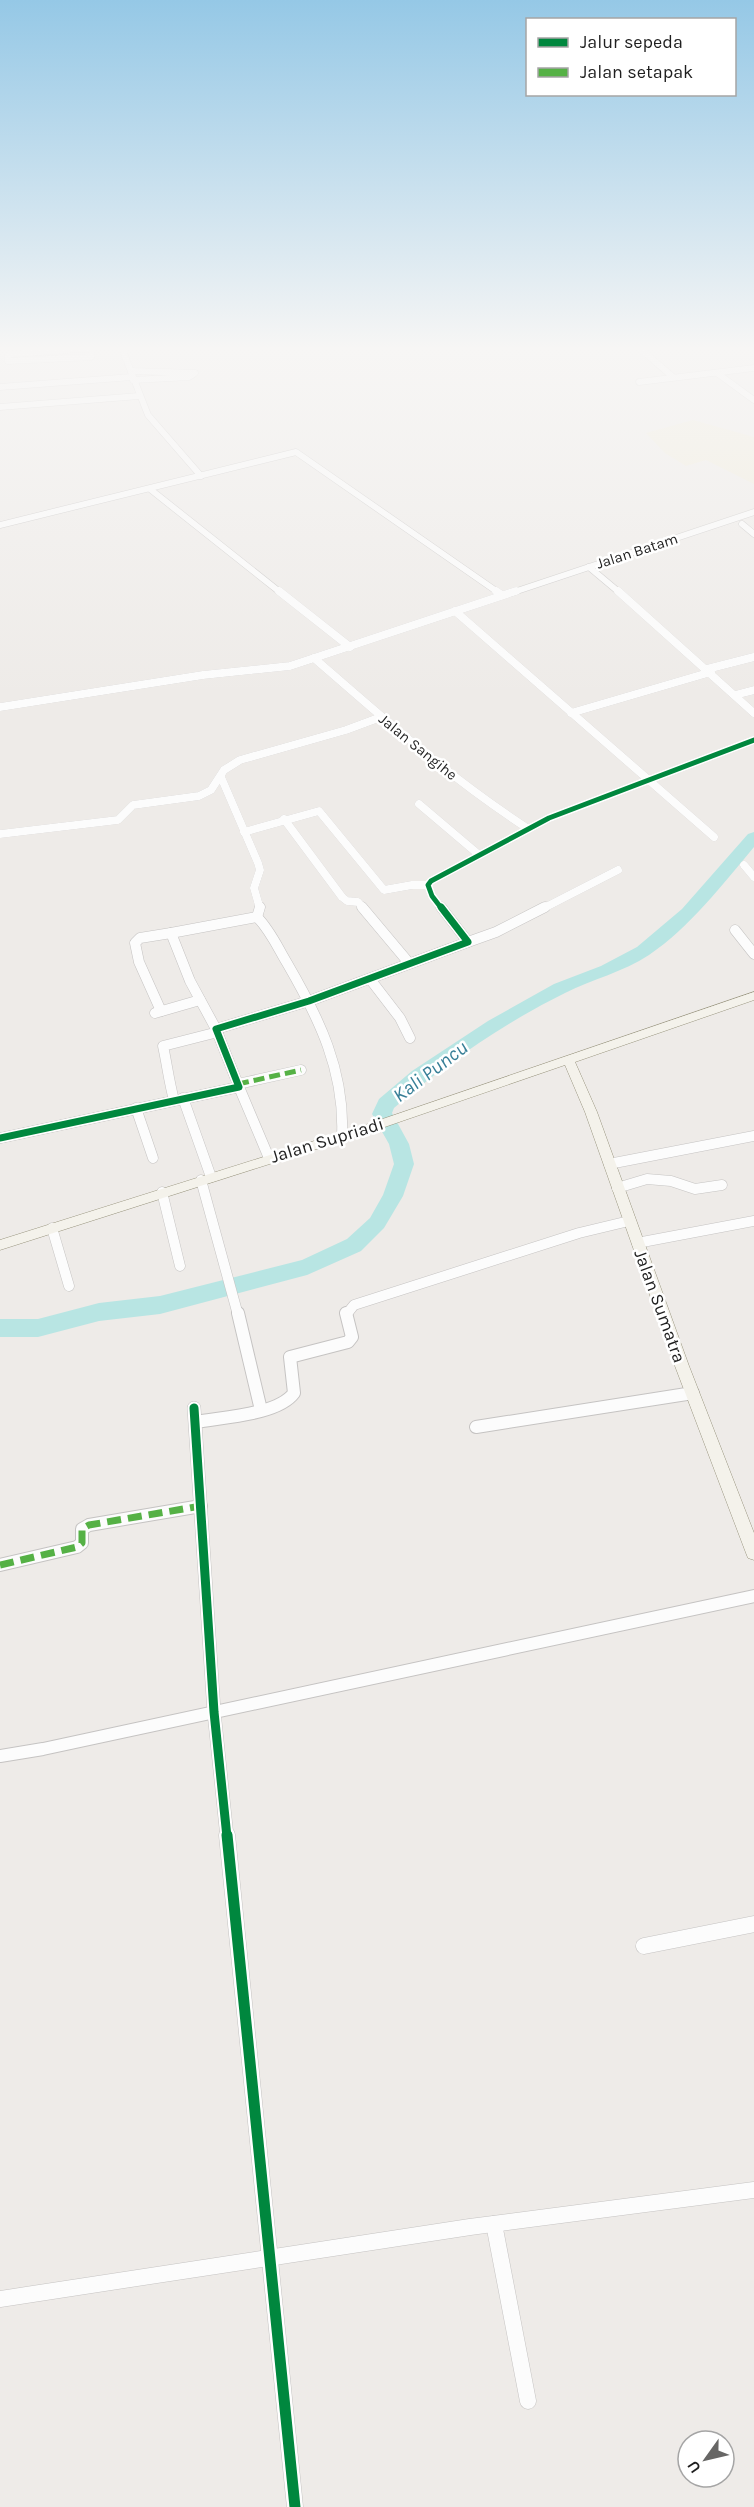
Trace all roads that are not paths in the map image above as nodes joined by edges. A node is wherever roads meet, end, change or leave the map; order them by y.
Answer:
1 (190, 463) edge
2 (252, 463) edge
3 (312, 463) edge
4 (201, 476) junction
5 (150, 489) junction
6 (754, 512) edge
7 (742, 524) dead end
8 (0, 525) edge
9 (754, 534) edge
10 (589, 567) junction
11 (502, 595) junction
12 (455, 611) junction
13 (350, 646) junction
14 (754, 657) edge
15 (314, 658) junction
16 (709, 671) junction
17 (754, 690) edge
18 (735, 695) junction
19 (0, 707) edge
20 (572, 713) junction
21 (754, 713) edge
22 (381, 717) junction
23 (754, 740) edge
24 (220, 777) junction
25 (650, 781) junction
26 (419, 804) dead end
27 (284, 819) junction
28 (527, 828) junction
29 (244, 832) junction
30 (0, 834) edge
31 (714, 837) dead end
32 (478, 854) junction
33 (744, 865) dead end
34 (618, 870) dead end
35 (754, 877) edge
36 (428, 885) junction
37 (256, 917) junction
38 (735, 930) dead end
39 (171, 933) junction
40 (468, 942) junction
41 (754, 954) edge
42 (408, 963) junction
43 (370, 979) junction
44 (754, 996) edge
45 (200, 1000) junction
46 (309, 1000) junction
47 (217, 1030) junction
48 (410, 1038) dead end
49 (568, 1059) junction
50 (301, 1070) dead end
51 (239, 1086) junction
52 (179, 1099) junction
53 (136, 1108) junction
54 (342, 1136) junction
55 (754, 1136) edge
56 (0, 1138) edge
57 (153, 1158) dead end
58 (269, 1158) junction
59 (609, 1164) junction
60 (206, 1178) junction
61 (722, 1185) dead end
62 (617, 1188) junction
63 (162, 1192) junction
64 (629, 1221) junction
65 (754, 1221) edge
66 (52, 1228) junction
67 (637, 1244) junction
68 (0, 1245) edge
69 (180, 1266) dead end
70 (69, 1286) dead end
71 (693, 1393) junction
72 (194, 1408) dead end
73 (261, 1410) junction
74 (196, 1422) junction
75 (476, 1426) dead end
76 (201, 1506) junction
77 (754, 1553) edge
78 (0, 1565) edge
79 (754, 1596) edge
80 (214, 1712) junction
81 (0, 1756) edge
82 (754, 1924) edge
83 (644, 1946) dead end
84 (754, 2190) edge
85 (494, 2224) junction
86 (271, 2258) junction
87 (0, 2299) edge
88 (528, 2401) dead end
89 (294, 2507) edge

1 - 4 street
2 - 4 street
3 - 11 street
4 - 5 street
5 - 8 street
5 - 13 street
6 - 10 street, Jalan Batam
7 - 9 street
10 - 11 street, Jalan Batam
10 - 16 street
11 - 12 street, Jalan Batam
12 - 13 street, Jalan Batam
12 - 20 street
13 - 15 street, Jalan Batam
14 - 16 street
15 - 19 street, Jalan Batam
15 - 22 street, Jalan Sangihe
16 - 18 street
16 - 20 street
17 - 18 street
18 - 21 street
20 - 25 street
22 - 24 street
22 - 28 street, Jalan Sangihe
23 - 25 street
24 - 29 street
24 - 30 street
25 - 28 street
25 - 31 street
26 - 32 street
27 - 29 street
27 - 36 street
27 - 42 street
28 - 32 street
29 - 37 street
32 - 36 street
33 - 35 street
34 - 40 street
36 - 40 street
37 - 39 street
37 - 46 street
38 - 41 street
39 - 45 street
39 - 45 street
40 - 42 street
42 - 43 street
43 - 46 street
43 - 48 street
44 - 49 main road, Jalan Supriadi
45 - 47 street
46 - 47 street
46 - 54 street
47 - 51 street
47 - 52 street
49 - 54 main road, Jalan Supriadi
49 - 59 main road, Jalan Sumatra
50 - 51 street
51 - 52 street
51 - 58 street
52 - 53 street
52 - 60 street
53 - 56 street
53 - 57 street
54 - 58 main road, Jalan Supriadi
55 - 59 street
58 - 60 main road, Jalan Supriadi
59 - 62 main road, Jalan Sumatra
60 - 63 main road, Jalan Supriadi
60 - 73 street
61 - 62 street
62 - 64 main road, Jalan Sumatra
63 - 66 main road, Jalan Supriadi
63 - 69 street
64 - 67 main road, Jalan Sumatra
64 - 73 street
65 - 67 street
66 - 68 main road, Jalan Supriadi
66 - 70 street
67 - 71 main road, Jalan Sumatra
71 - 75 street
71 - 77 main road, Jalan Sumatra
72 - 74 street
73 - 74 street
74 - 76 street
76 - 78 street
76 - 80 street
79 - 80 street
80 - 81 street
80 - 86 street
82 - 83 street
84 - 85 street
85 - 86 street
85 - 88 street
86 - 87 street
86 - 89 street

